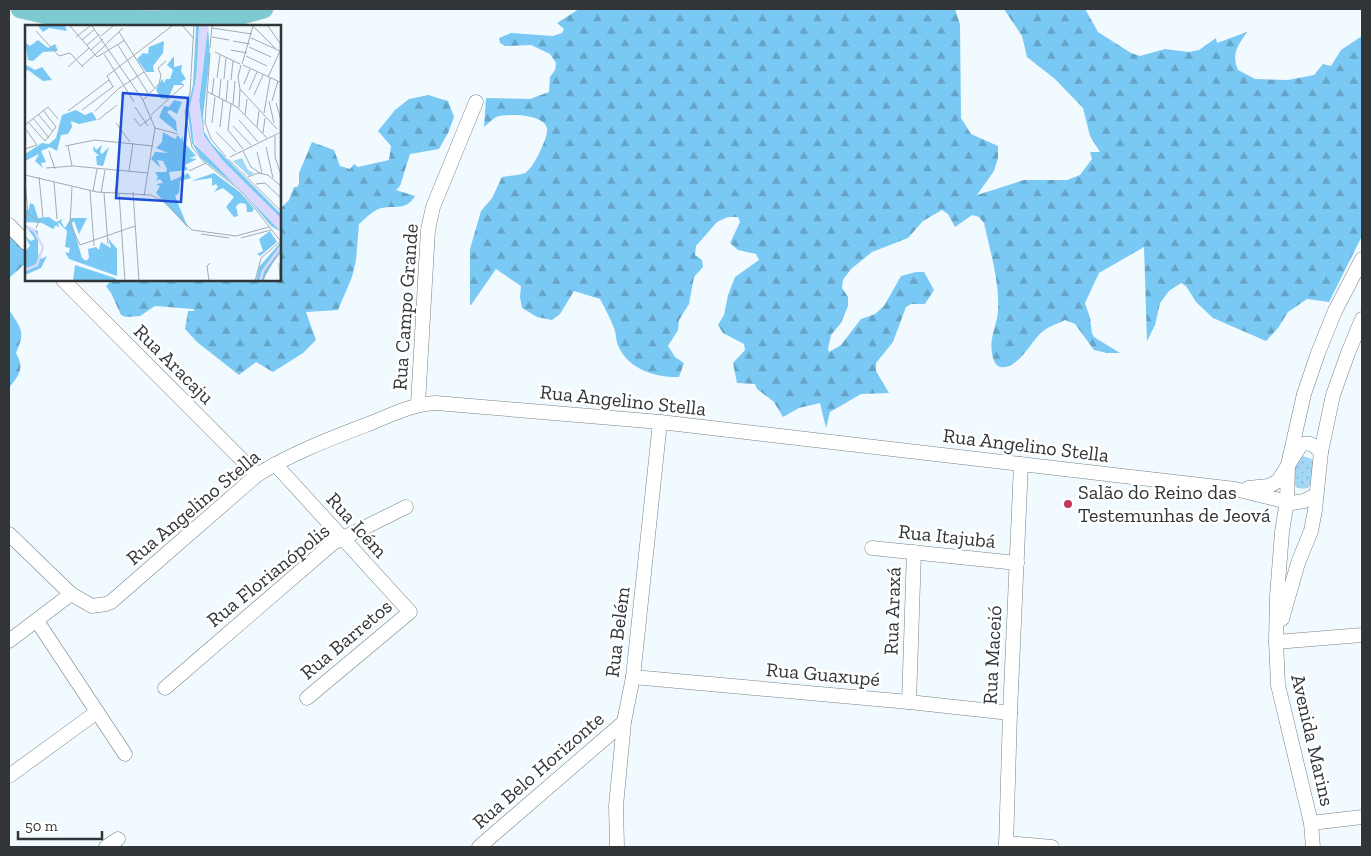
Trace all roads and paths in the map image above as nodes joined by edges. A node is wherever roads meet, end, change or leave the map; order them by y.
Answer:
1 (20, 9) edge
2 (72, 9) edge
3 (230, 9) edge
4 (264, 9) edge
5 (88, 25) edge
6 (200, 25) edge
7 (476, 102) dead end
8 (9, 225) edge
9 (25, 242) edge
10 (1362, 259) edge
11 (64, 281) edge
12 (1362, 319) edge
13 (418, 404) junction
14 (660, 422) junction
15 (1321, 452) junction
16 (275, 464) junction
17 (1021, 464) junction
18 (1288, 465) junction
19 (257, 475) junction
20 (1235, 489) junction
21 (1316, 495) junction
22 (1287, 501) junction
23 (406, 507) dead end
24 (9, 534) edge
25 (343, 538) junction
26 (872, 548) dead end
27 (914, 552) junction
28 (1017, 563) junction
29 (71, 594) junction
30 (410, 612) joint
31 (37, 621) junction
32 (1362, 636) edge
33 (9, 641) edge
34 (1276, 642) junction
35 (633, 677) junction
36 (165, 688) dead end
37 (307, 698) dead end
38 (909, 702) junction
39 (97, 712) junction
40 (1010, 713) junction
41 (624, 722) junction
42 (125, 754) dead end
43 (9, 776) edge
44 (1362, 817) edge
45 (1311, 824) junction
46 (118, 839) dead end
47 (1006, 845) edge
48 (106, 847) edge
49 (479, 847) edge
50 (617, 847) edge
51 (1052, 847) edge
52 (1313, 847) edge

1 - 5 main road
2 - 3 main road
4 - 6 main road
7 - 13 street, Rua Campo Grande
8 - 9 street
10 - 18 street
11 - 19 street, Rua Aracaju
12 - 15 street
13 - 14 street, Rua Angelino Stella
13 - 16 street, Rua Angelino Stella
14 - 17 street, Rua Angelino Stella
14 - 35 street, Rua Belém
15 - 18 street
15 - 21 street
16 - 19 street, Rua Angelino Stella
16 - 25 street, Rua Icém
17 - 20 street, Rua Angelino Stella
17 - 28 street, Rua Maceió
18 - 20 street
18 - 22 street
19 - 29 street, Rua Angelino Stella
20 - 22 street
21 - 22 street
21 - 34 street
22 - 34 street
23 - 25 street, Rua Florianópolis
24 - 29 street, Rua Angelino Stella
25 - 30 street, Rua Icém
25 - 36 street, Rua Florianópolis
26 - 27 street, Rua Itajubá
27 - 28 street, Rua Itajubá
27 - 38 street, Rua Araxá
28 - 40 street, Rua Maceió
29 - 31 street
30 - 37 street, Rua Barretos
31 - 33 street
31 - 39 street
32 - 34 street
34 - 45 street, Avenida Marins
35 - 38 street, Rua Guaxupé
35 - 41 street, Rua Belém
38 - 40 street, Rua Guaxupé
39 - 42 street
39 - 43 street
40 - 47 street, Rua Maceió
41 - 49 street, Rua Belo Horizonte
41 - 50 street, Rua Belém
44 - 45 street
45 - 52 street, Avenida Marins
46 - 48 street
47 - 51 street

